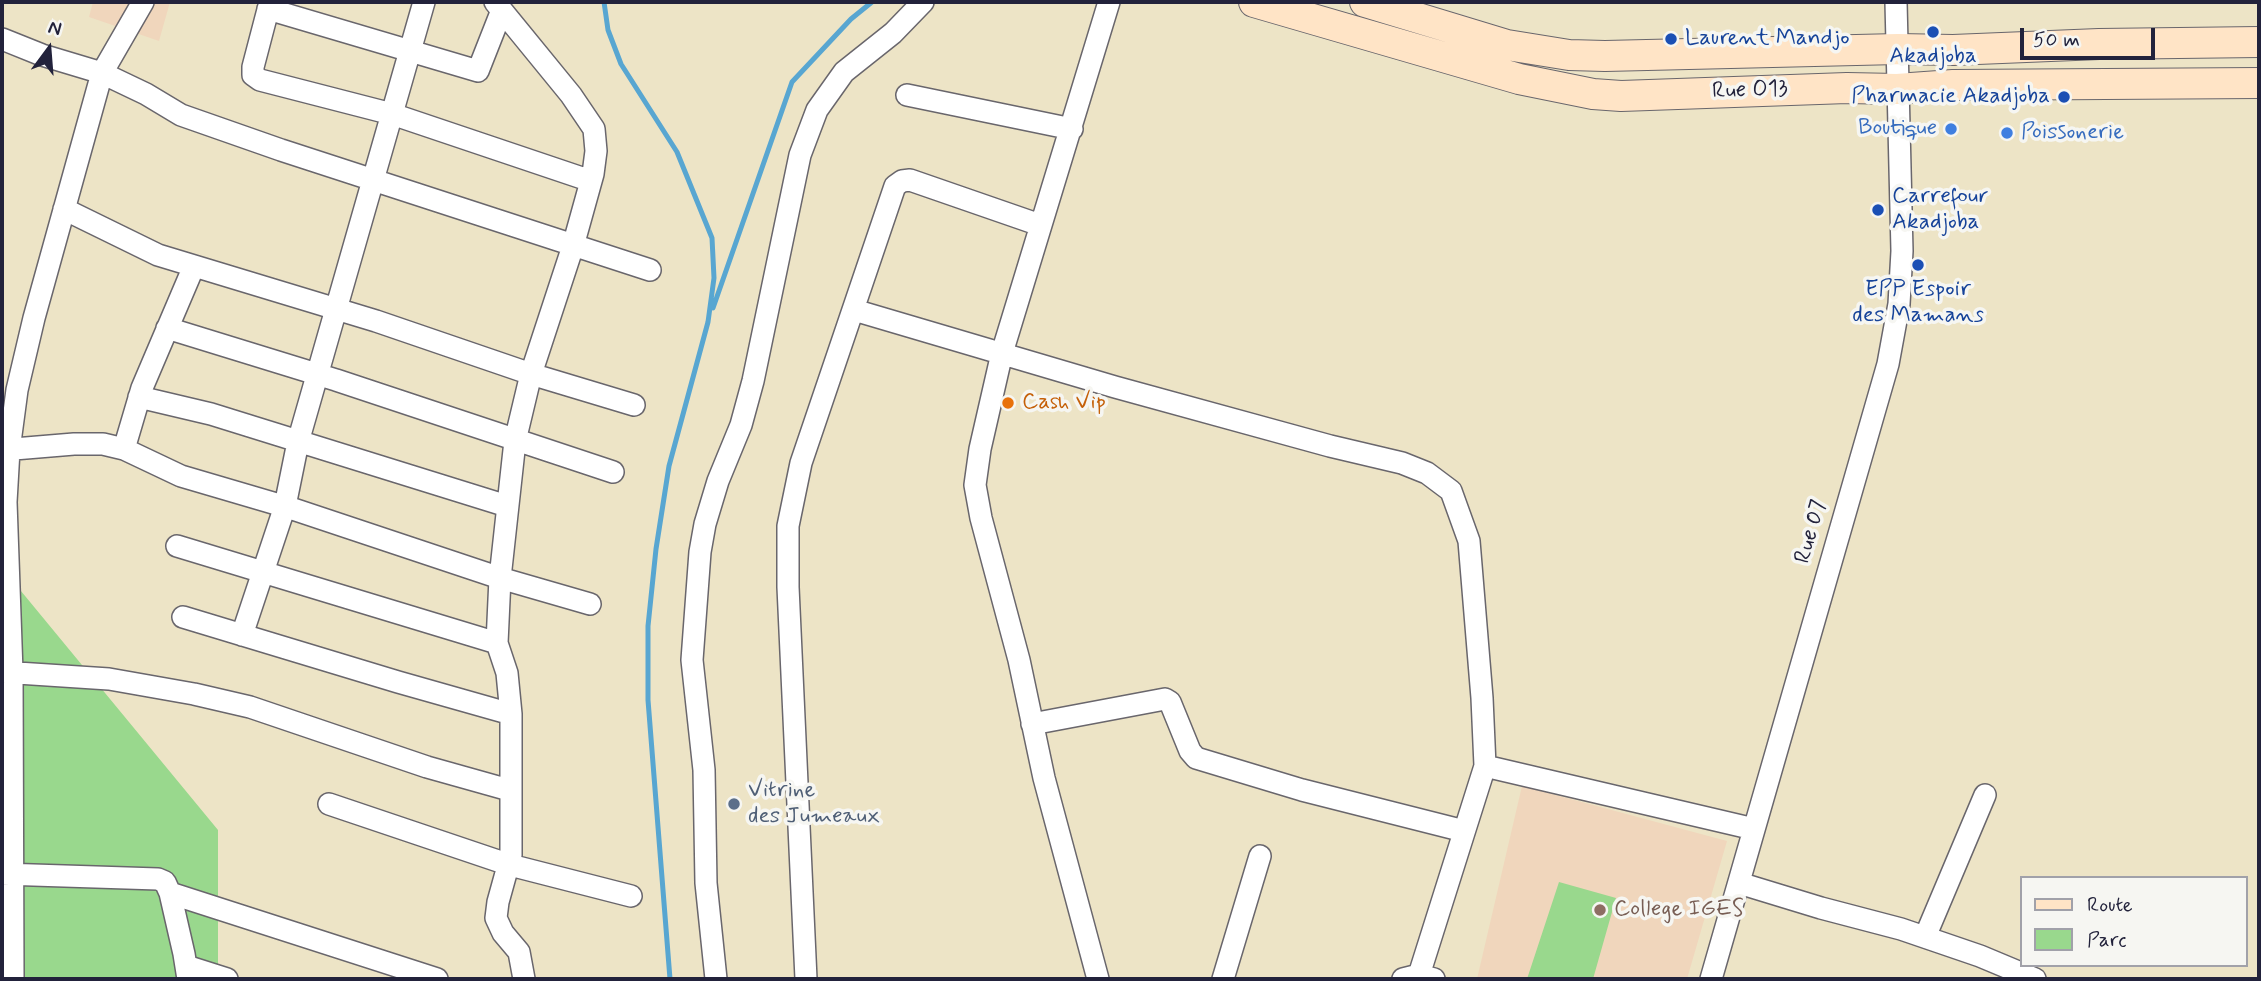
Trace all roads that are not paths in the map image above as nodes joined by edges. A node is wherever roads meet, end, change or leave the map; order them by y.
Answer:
1 (143, 2) edge
2 (424, 2) edge
3 (923, 2) edge
4 (1109, 2) edge
5 (1254, 2) edge
6 (1365, 2) edge
7 (1896, 2) edge
8 (269, 5) edge
9 (498, 6) edge
10 (2, 39) edge
11 (2259, 42) edge
12 (1898, 49) junction
13 (410, 52) junction
14 (102, 73) junction
15 (2259, 83) edge
16 (1897, 89) junction
17 (907, 95) dead end
18 (392, 114) junction
19 (1072, 129) junction
20 (372, 180) junction
21 (591, 181) junction
22 (64, 209) junction
23 (1040, 225) junction
24 (573, 246) junction
25 (194, 265) junction
26 (650, 270) dead end
27 (337, 309) junction
28 (854, 310) junction
29 (167, 328) junction
30 (1002, 354) junction
31 (531, 374) junction
32 (318, 375) junction
33 (139, 397) junction
34 (634, 405) dead end
35 (515, 441) junction
36 (298, 442) junction
37 (124, 449) junction
38 (5, 450) edge
39 (613, 472) dead end
40 (285, 506) junction
41 (507, 506) junction
42 (177, 546) dead end
43 (262, 572) junction
44 (500, 578) junction
45 (590, 604) dead end
46 (183, 617) dead end
47 (242, 635) junction
48 (497, 643) junction
49 (7, 672) edge
50 (511, 713) junction
51 (1032, 724) junction
52 (1485, 766) junction
53 (509, 790) junction
54 (1985, 796) dead end
55 (328, 804) dead end
56 (1754, 829) junction
57 (1464, 831) junction
58 (1260, 856) dead end
59 (510, 865) junction
60 (7, 874) edge
61 (1739, 883) junction
62 (170, 893) junction
63 (631, 896) dead end
64 (1925, 937) junction
65 (187, 973) edge
66 (1419, 978) edge
67 (13, 979) edge
68 (227, 979) edge
69 (437, 979) edge
70 (524, 979) edge
71 (716, 979) edge
72 (806, 979) edge
73 (1098, 979) edge
74 (1223, 979) edge
75 (1711, 979) edge
76 (2035, 979) edge

1 - 14 street
2 - 13 street
3 - 71 street
4 - 19 street
5 - 16 main road, Rue O13
6 - 12 main road, Rue O13
7 - 12 street, Rue 07
8 - 13 street
8 - 18 street
9 - 13 street
9 - 21 street
10 - 14 street
11 - 12 main road, Rue O13
12 - 16 street, Rue 07
13 - 18 street
14 - 20 street
14 - 22 street
15 - 16 main road, Rue O13
16 - 56 street, Rue 07
17 - 19 street
18 - 20 street
18 - 21 street
19 - 23 street
20 - 24 street
20 - 27 street
21 - 24 street
22 - 25 street
22 - 38 street
23 - 28 street
23 - 30 street
24 - 26 street
24 - 31 street
25 - 27 street
25 - 29 street
27 - 31 street
27 - 32 street
28 - 30 street
28 - 72 street
29 - 32 street
29 - 33 street
30 - 51 street
30 - 52 street
31 - 34 street
31 - 35 street
32 - 35 street
32 - 36 street
33 - 36 street
33 - 37 street
35 - 39 street
35 - 41 street
36 - 40 street
36 - 41 street
37 - 38 street
37 - 40 street
38 - 49 street
40 - 43 street
40 - 44 street
41 - 44 street
42 - 43 street
43 - 47 street
43 - 48 street
44 - 45 street
44 - 48 street
46 - 47 street
47 - 50 street
48 - 50 street
49 - 53 street
49 - 60 street
50 - 53 street
51 - 57 street
51 - 73 street
52 - 56 street
52 - 57 street
53 - 59 street
54 - 64 street
55 - 59 street
56 - 61 street, Rue 07
57 - 66 street
58 - 74 street
59 - 63 street
59 - 70 street
60 - 62 street
60 - 67 street
61 - 64 street
61 - 75 street, Rue 07
62 - 65 street
62 - 69 street
64 - 76 street
65 - 68 street

